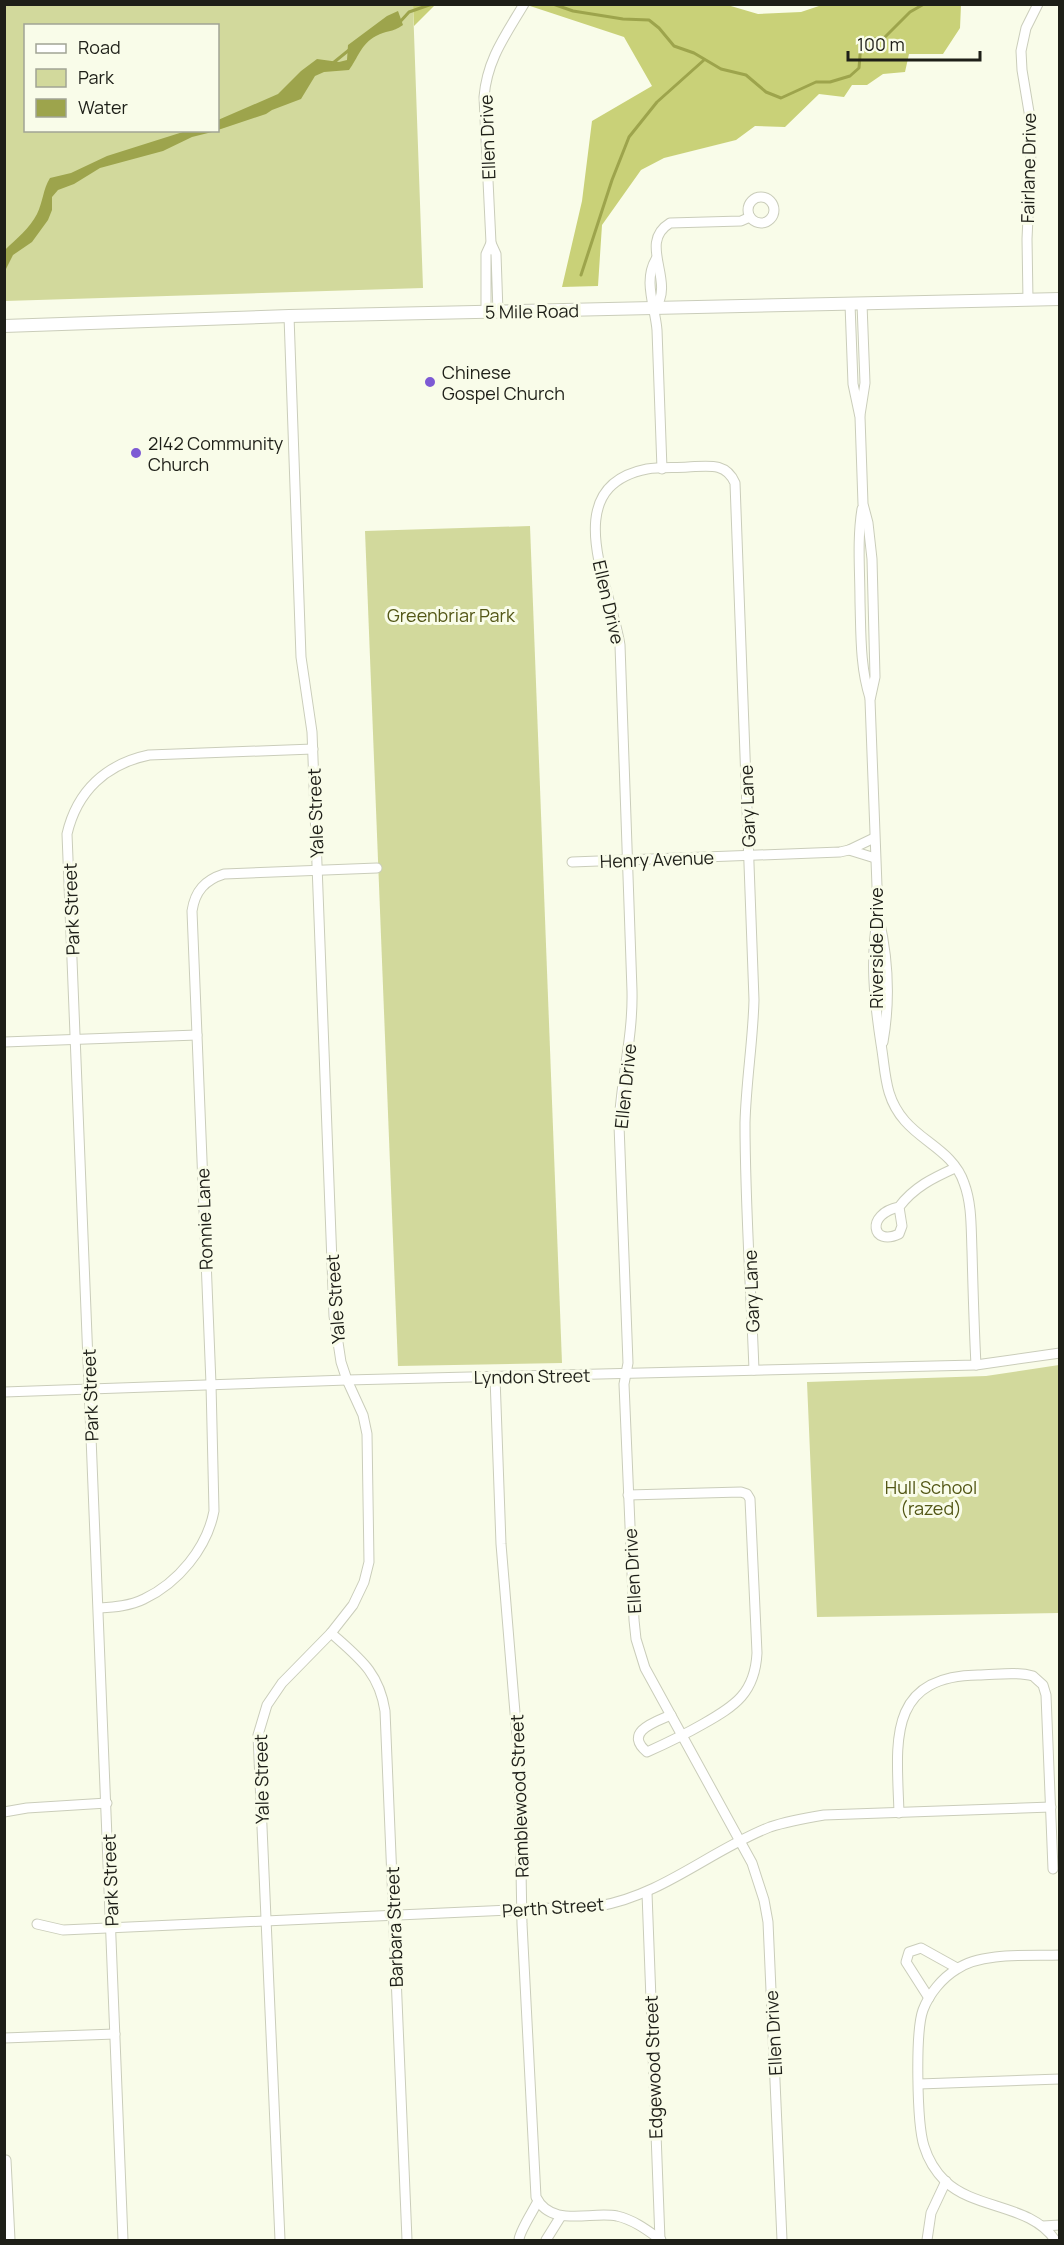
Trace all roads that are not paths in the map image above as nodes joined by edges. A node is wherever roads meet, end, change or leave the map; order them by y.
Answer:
1 (1038, 4) edge
2 (524, 5) edge
3 (750, 217) dead end
4 (1059, 299) edge
5 (1028, 300) junction
6 (856, 304) junction
7 (655, 308) junction
8 (492, 312) junction
9 (289, 316) junction
10 (4, 326) edge
11 (662, 469) junction
12 (313, 749) junction
13 (874, 838) junction
14 (849, 850) junction
15 (749, 855) junction
16 (875, 858) junction
17 (627, 859) junction
18 (572, 861) dead end
19 (377, 868) dead end
20 (318, 870) junction
21 (197, 1035) junction
22 (76, 1039) junction
23 (4, 1042) edge
24 (955, 1168) junction
25 (899, 1207) dead end
26 (1059, 1353) edge
27 (976, 1365) junction
28 (754, 1370) junction
29 (625, 1374) junction
30 (495, 1377) junction
31 (347, 1380) junction
32 (211, 1384) junction
33 (90, 1389) junction
34 (4, 1392) edge
35 (628, 1495) junction
36 (99, 1608) junction
37 (332, 1633) junction
38 (670, 1715) junction
39 (682, 1737) junction
40 (107, 1803) junction
41 (1051, 1807) junction
42 (4, 1812) edge
43 (899, 1813) junction
44 (741, 1842) junction
45 (1053, 1869) dead end
46 (647, 1893) junction
47 (522, 1910) junction
48 (393, 1915) junction
49 (267, 1921) junction
50 (37, 1924) dead end
51 (112, 1928) junction
52 (1059, 1955) edge
53 (957, 1968) junction
54 (929, 1998) junction
55 (115, 2034) junction
56 (4, 2038) edge
57 (1059, 2079) edge
58 (919, 2084) junction
59 (6, 2160) dead end
60 (946, 2181) junction
61 (538, 2201) junction
62 (561, 2216) junction
63 (1059, 2225) edge
64 (1043, 2226) junction
65 (661, 2240) edge
66 (10, 2241) edge
67 (123, 2241) edge
68 (280, 2241) edge
69 (407, 2241) edge
70 (519, 2241) edge
71 (546, 2241) edge
72 (782, 2241) edge
73 (927, 2241) edge
74 (1054, 2241) edge

1 - 5 street, Fairlane Drive
2 - 8 street, Ellen Drive
3 - 7 street
4 - 5 main road, 5 Mile Road
5 - 6 main road, 5 Mile Road
6 - 7 main road, 5 Mile Road
6 - 13 street, Riverside Drive
7 - 8 main road, 5 Mile Road
7 - 11 street
8 - 9 main road, 5 Mile Road
9 - 10 main road, 5 Mile Road
9 - 12 street, Yale Street
11 - 15 street, Gary Lane
11 - 17 street, Ellen Drive
12 - 20 street, Yale Street
12 - 22 street, Park Street
13 - 14 street, Henry Avenue
13 - 16 street, Riverside Drive
14 - 15 street, Henry Avenue
14 - 16 street, Henry Avenue
15 - 17 street, Henry Avenue
15 - 28 street, Gary Lane
16 - 24 street, Riverside Drive
17 - 18 street, Henry Avenue
17 - 29 street, Ellen Drive
19 - 20 street
20 - 21 street, Ronnie Lane
20 - 31 street, Yale Street
21 - 22 street
21 - 32 street, Ronnie Lane
22 - 23 street
22 - 33 street, Park Street
24 - 25 street
24 - 27 street, Riverside Drive
26 - 27 street, Lyndon Street
27 - 28 street, Lyndon Street
28 - 29 street, Lyndon Street
29 - 30 street, Lyndon Street
29 - 35 street, Ellen Drive
30 - 31 street, Lyndon Street
30 - 47 street, Ramblewood Street
31 - 32 street, Lyndon Street
31 - 37 street, Yale Street
32 - 33 street, Lyndon Street
32 - 36 street, Ronnie Lane
33 - 34 street, Lyndon Street
33 - 36 street, Park Street
35 - 38 street, Ellen Drive
35 - 39 street
36 - 40 street, Park Street
37 - 48 street, Barbara Street
37 - 49 street, Yale Street
38 - 39 street, Ellen Drive
38 - 39 street
39 - 44 street, Ellen Drive
40 - 42 street
40 - 51 street, Park Street
41 - 43 street, Perth Street
41 - 43 street
41 - 45 street
43 - 44 street, Perth Street
44 - 46 street, Perth Street
44 - 72 street, Ellen Drive
46 - 47 street, Perth Street
46 - 65 street, Edgewood Street
47 - 48 street, Perth Street
47 - 61 street, Ramblewood Street
48 - 49 street, Perth Street
48 - 69 street, Barbara Street
49 - 51 street, Perth Street
49 - 68 street, Yale Street
50 - 51 street, Perth Street
51 - 55 street, Park Street
52 - 53 street
53 - 54 street
53 - 54 street
54 - 58 street
55 - 56 street
55 - 67 street, Park Street
57 - 58 street
58 - 60 street
59 - 66 street
60 - 64 street
60 - 73 street
61 - 62 street
61 - 70 street
62 - 65 street
62 - 71 street
63 - 64 street
64 - 74 street

